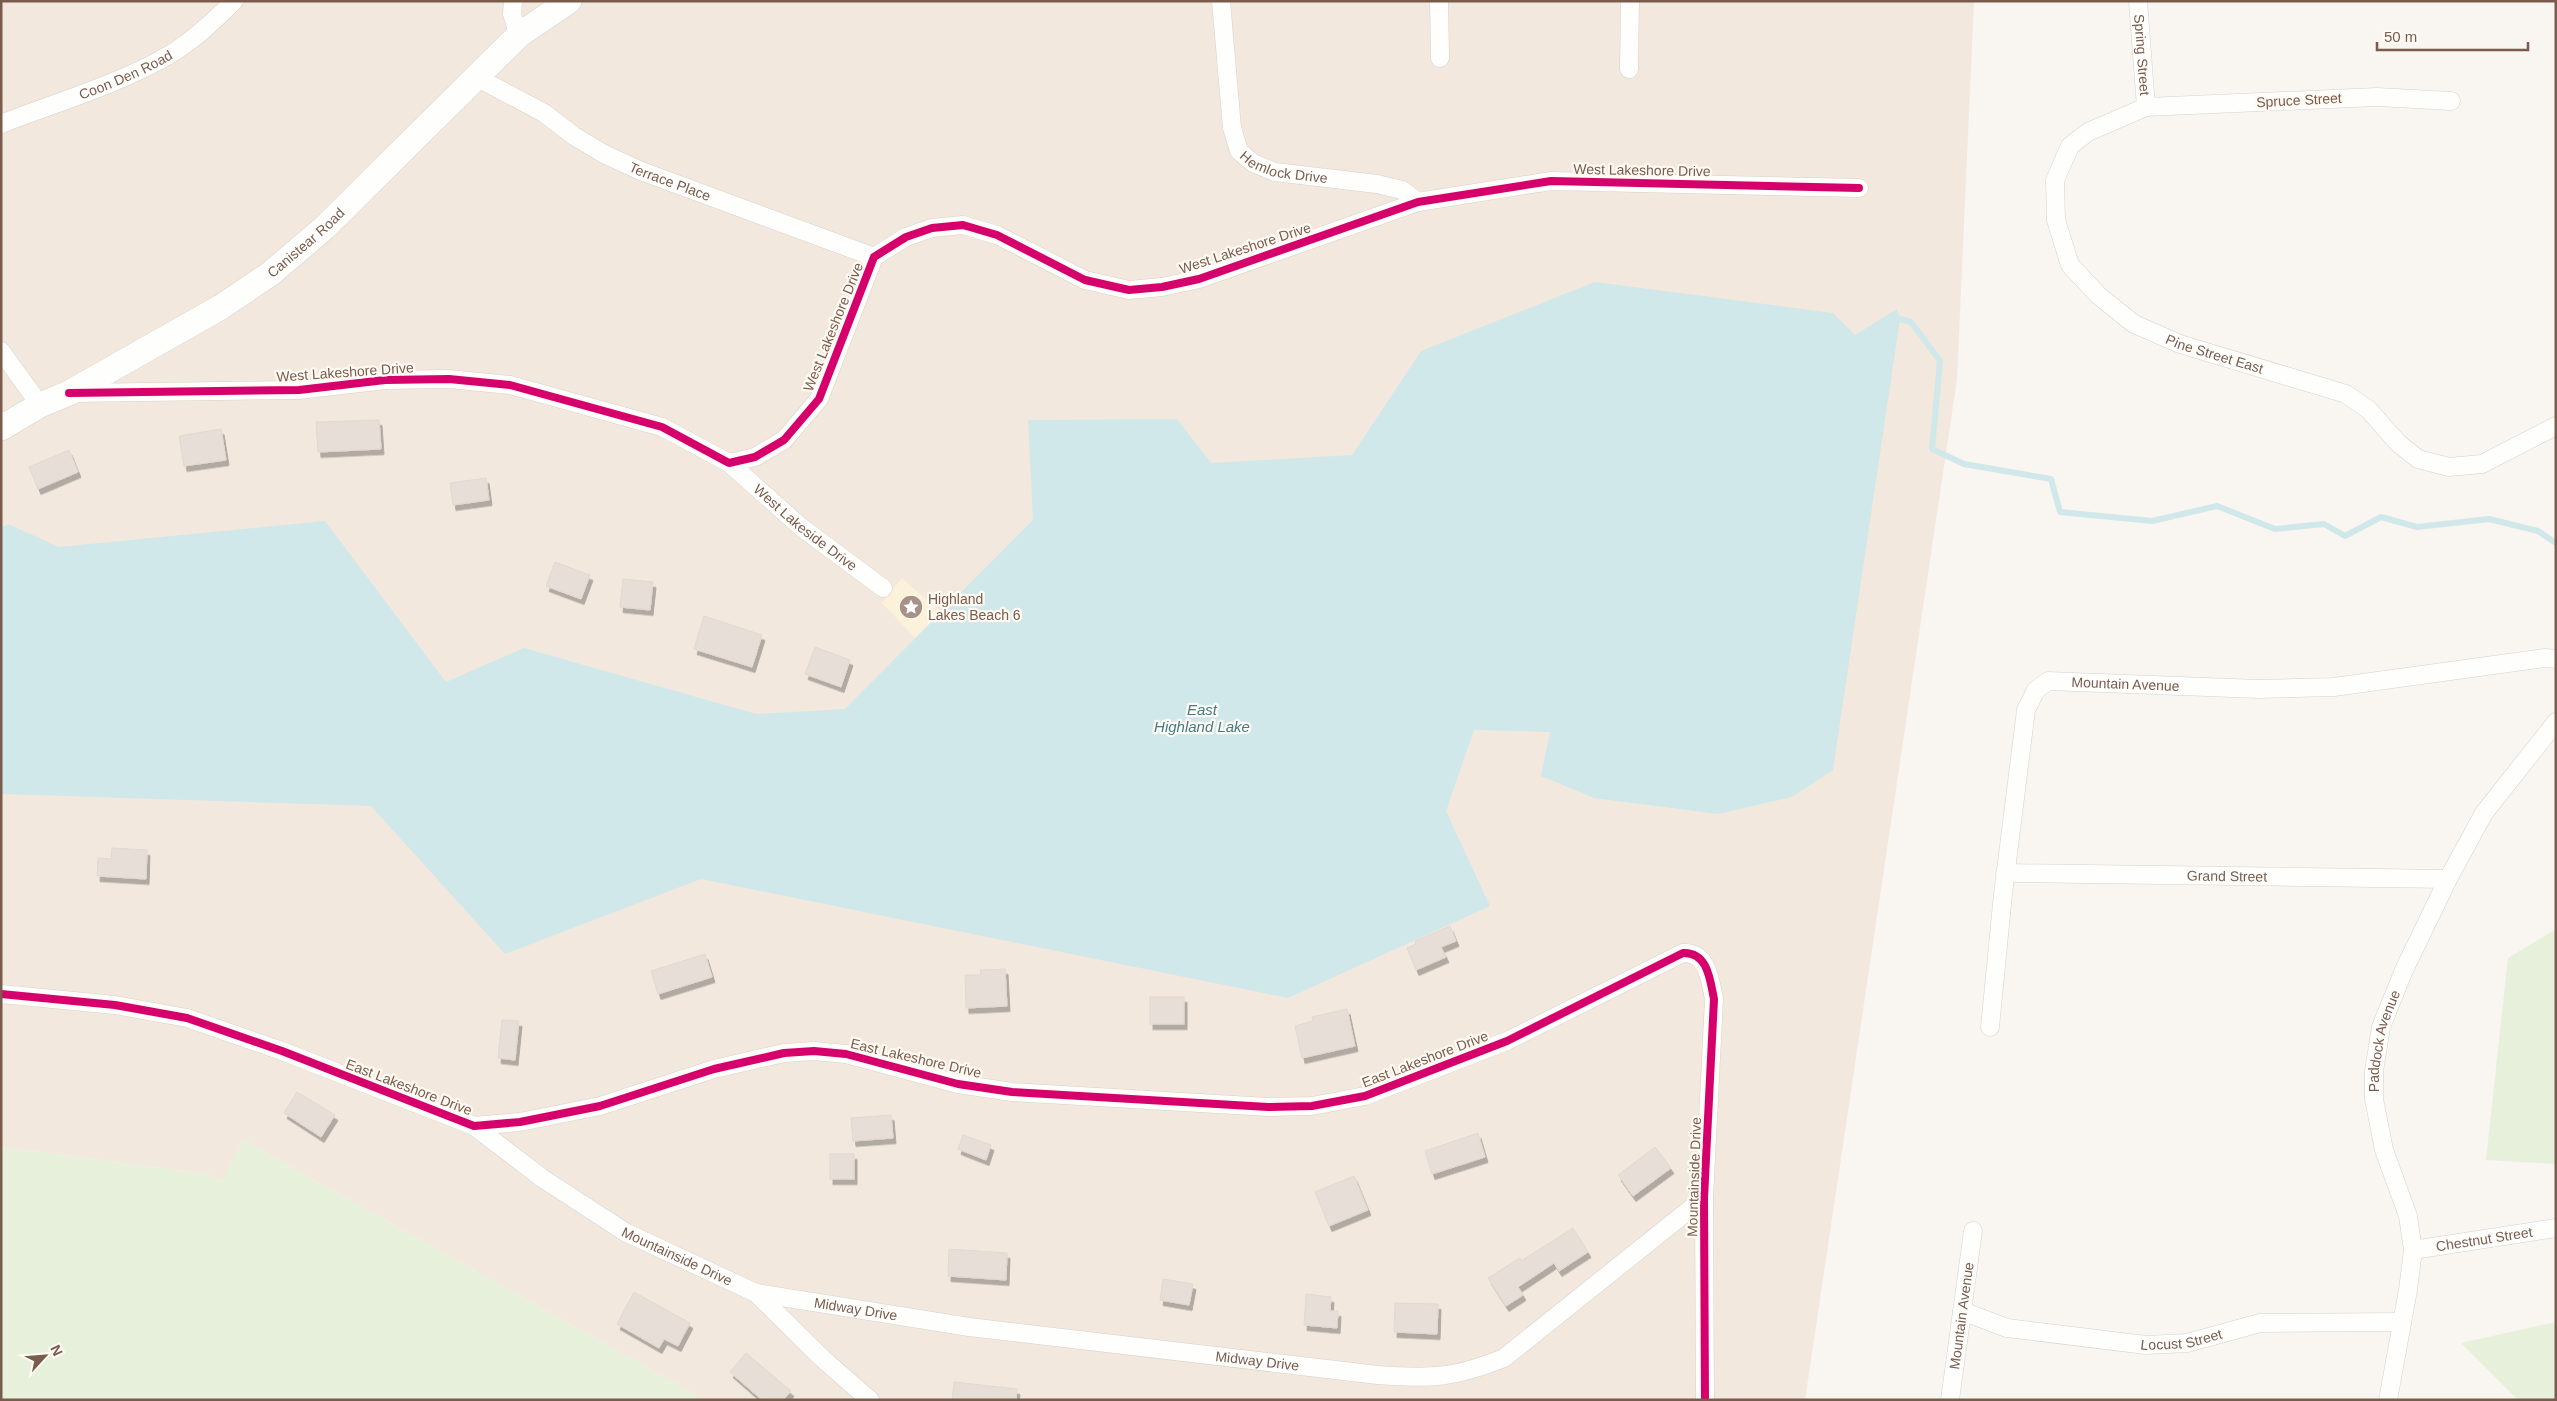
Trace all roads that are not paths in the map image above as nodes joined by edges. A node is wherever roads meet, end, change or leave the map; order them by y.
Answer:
1 (234, 1) edge
2 (513, 1) edge
3 (569, 1) edge
4 (1221, 1) edge
5 (1439, 1) edge
6 (1630, 1) edge
7 (2138, 1) edge
8 (519, 35) junction
9 (1440, 58) dead end
10 (1629, 69) dead end
11 (478, 78) junction
12 (2451, 101) dead end
13 (2146, 107) junction
14 (1, 124) edge
15 (1859, 188) dead end
16 (1418, 202) junction
17 (874, 258) junction
18 (1, 351) edge
19 (69, 393) junction
20 (40, 405) junction
21 (2556, 426) edge
22 (1, 428) edge
23 (729, 463) junction
24 (883, 588) dead end
25 (2556, 659) edge
26 (2556, 722) edge
27 (2006, 873) junction
28 (2448, 879) junction
29 (1700, 958) joint
30 (1, 994) edge
31 (1990, 1027) dead end
32 (474, 1126) junction
33 (1704, 1198) junction
34 (2556, 1228) edge
35 (1973, 1231) dead end
36 (2413, 1250) junction
37 (756, 1293) junction
38 (1962, 1312) junction
39 (2402, 1322) junction
40 (870, 1400) edge
41 (1705, 1400) edge
42 (1950, 1400) edge
43 (2388, 1400) edge

1 - 14 street, Coon Den Road
2 - 8 street
3 - 8 street, Canistear Road
4 - 16 street, Hemlock Drive
5 - 9 street
6 - 10 street
7 - 13 street, Spring Street
8 - 11 street, Canistear Road
11 - 17 street, Terrace Place
11 - 19 street, Canistear Road
12 - 13 street, Spruce Street
13 - 21 street, Pine Street East
15 - 16 street, West Lakeshore Drive
16 - 17 street, West Lakeshore Drive
17 - 23 street, West Lakeshore Drive
18 - 20 street
19 - 20 street, Canistear Road
19 - 23 street, West Lakeshore Drive
20 - 22 street, Canistear Road
23 - 24 street, West Lakeside Drive
25 - 27 street, Mountain Avenue
26 - 28 street, Paddock Avenue
27 - 28 street, Grand Street
27 - 31 street, Mountain Avenue
28 - 36 street, Paddock Avenue
29 - 32 street, East Lakeshore Drive
29 - 33 street, Mountainside Drive
30 - 32 street, East Lakeshore Drive
32 - 37 street, Mountainside Drive
33 - 37 street, Midway Drive
33 - 41 street, Mountainside Drive
34 - 36 street, Chestnut Street
35 - 38 street, Mountain Avenue
36 - 39 street, Paddock Avenue
37 - 40 street, Mountainside Drive
38 - 39 street, Locust Street
38 - 42 street, Mountain Avenue
39 - 43 street, Paddock Avenue

